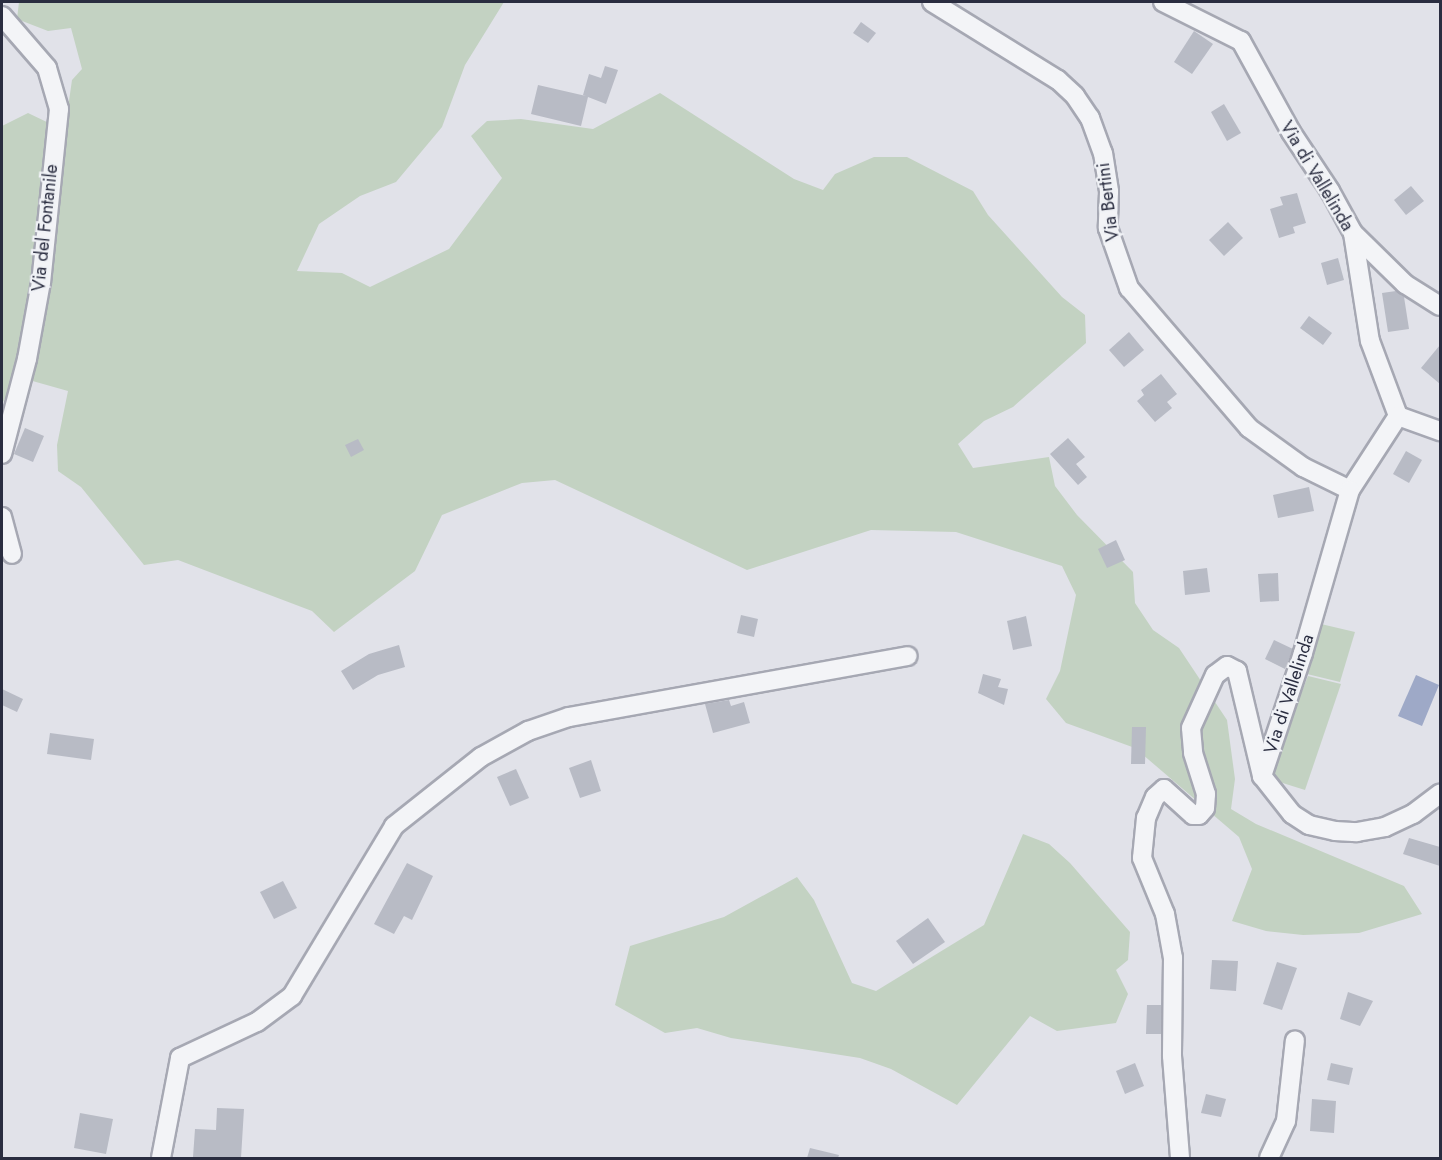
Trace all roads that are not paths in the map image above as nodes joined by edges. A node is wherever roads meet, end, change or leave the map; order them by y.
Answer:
1 (932, 2) edge
2 (1163, 2) edge
3 (2, 16) edge
4 (1353, 233) junction
5 (1440, 306) edge
6 (1398, 416) junction
7 (1440, 430) edge
8 (2, 454) edge
9 (1350, 490) junction
10 (2, 517) edge
11 (12, 554) dead end
12 (908, 656) dead end
13 (1262, 776) junction
14 (1440, 794) edge
15 (1295, 1040) dead end
16 (161, 1158) edge
17 (1180, 1158) edge
18 (1269, 1158) edge

1 - 9 street, Via Bertini
2 - 4 street, Via di Vallelinda
3 - 8 street, Via del Fontanile
4 - 5 street
4 - 6 street, Via di Vallelinda
6 - 7 street
6 - 9 street, Via di Vallelinda
9 - 13 street, Via di Vallelinda
10 - 11 street
12 - 16 street
13 - 14 street
13 - 17 street, Via di Vallelinda
15 - 18 street

